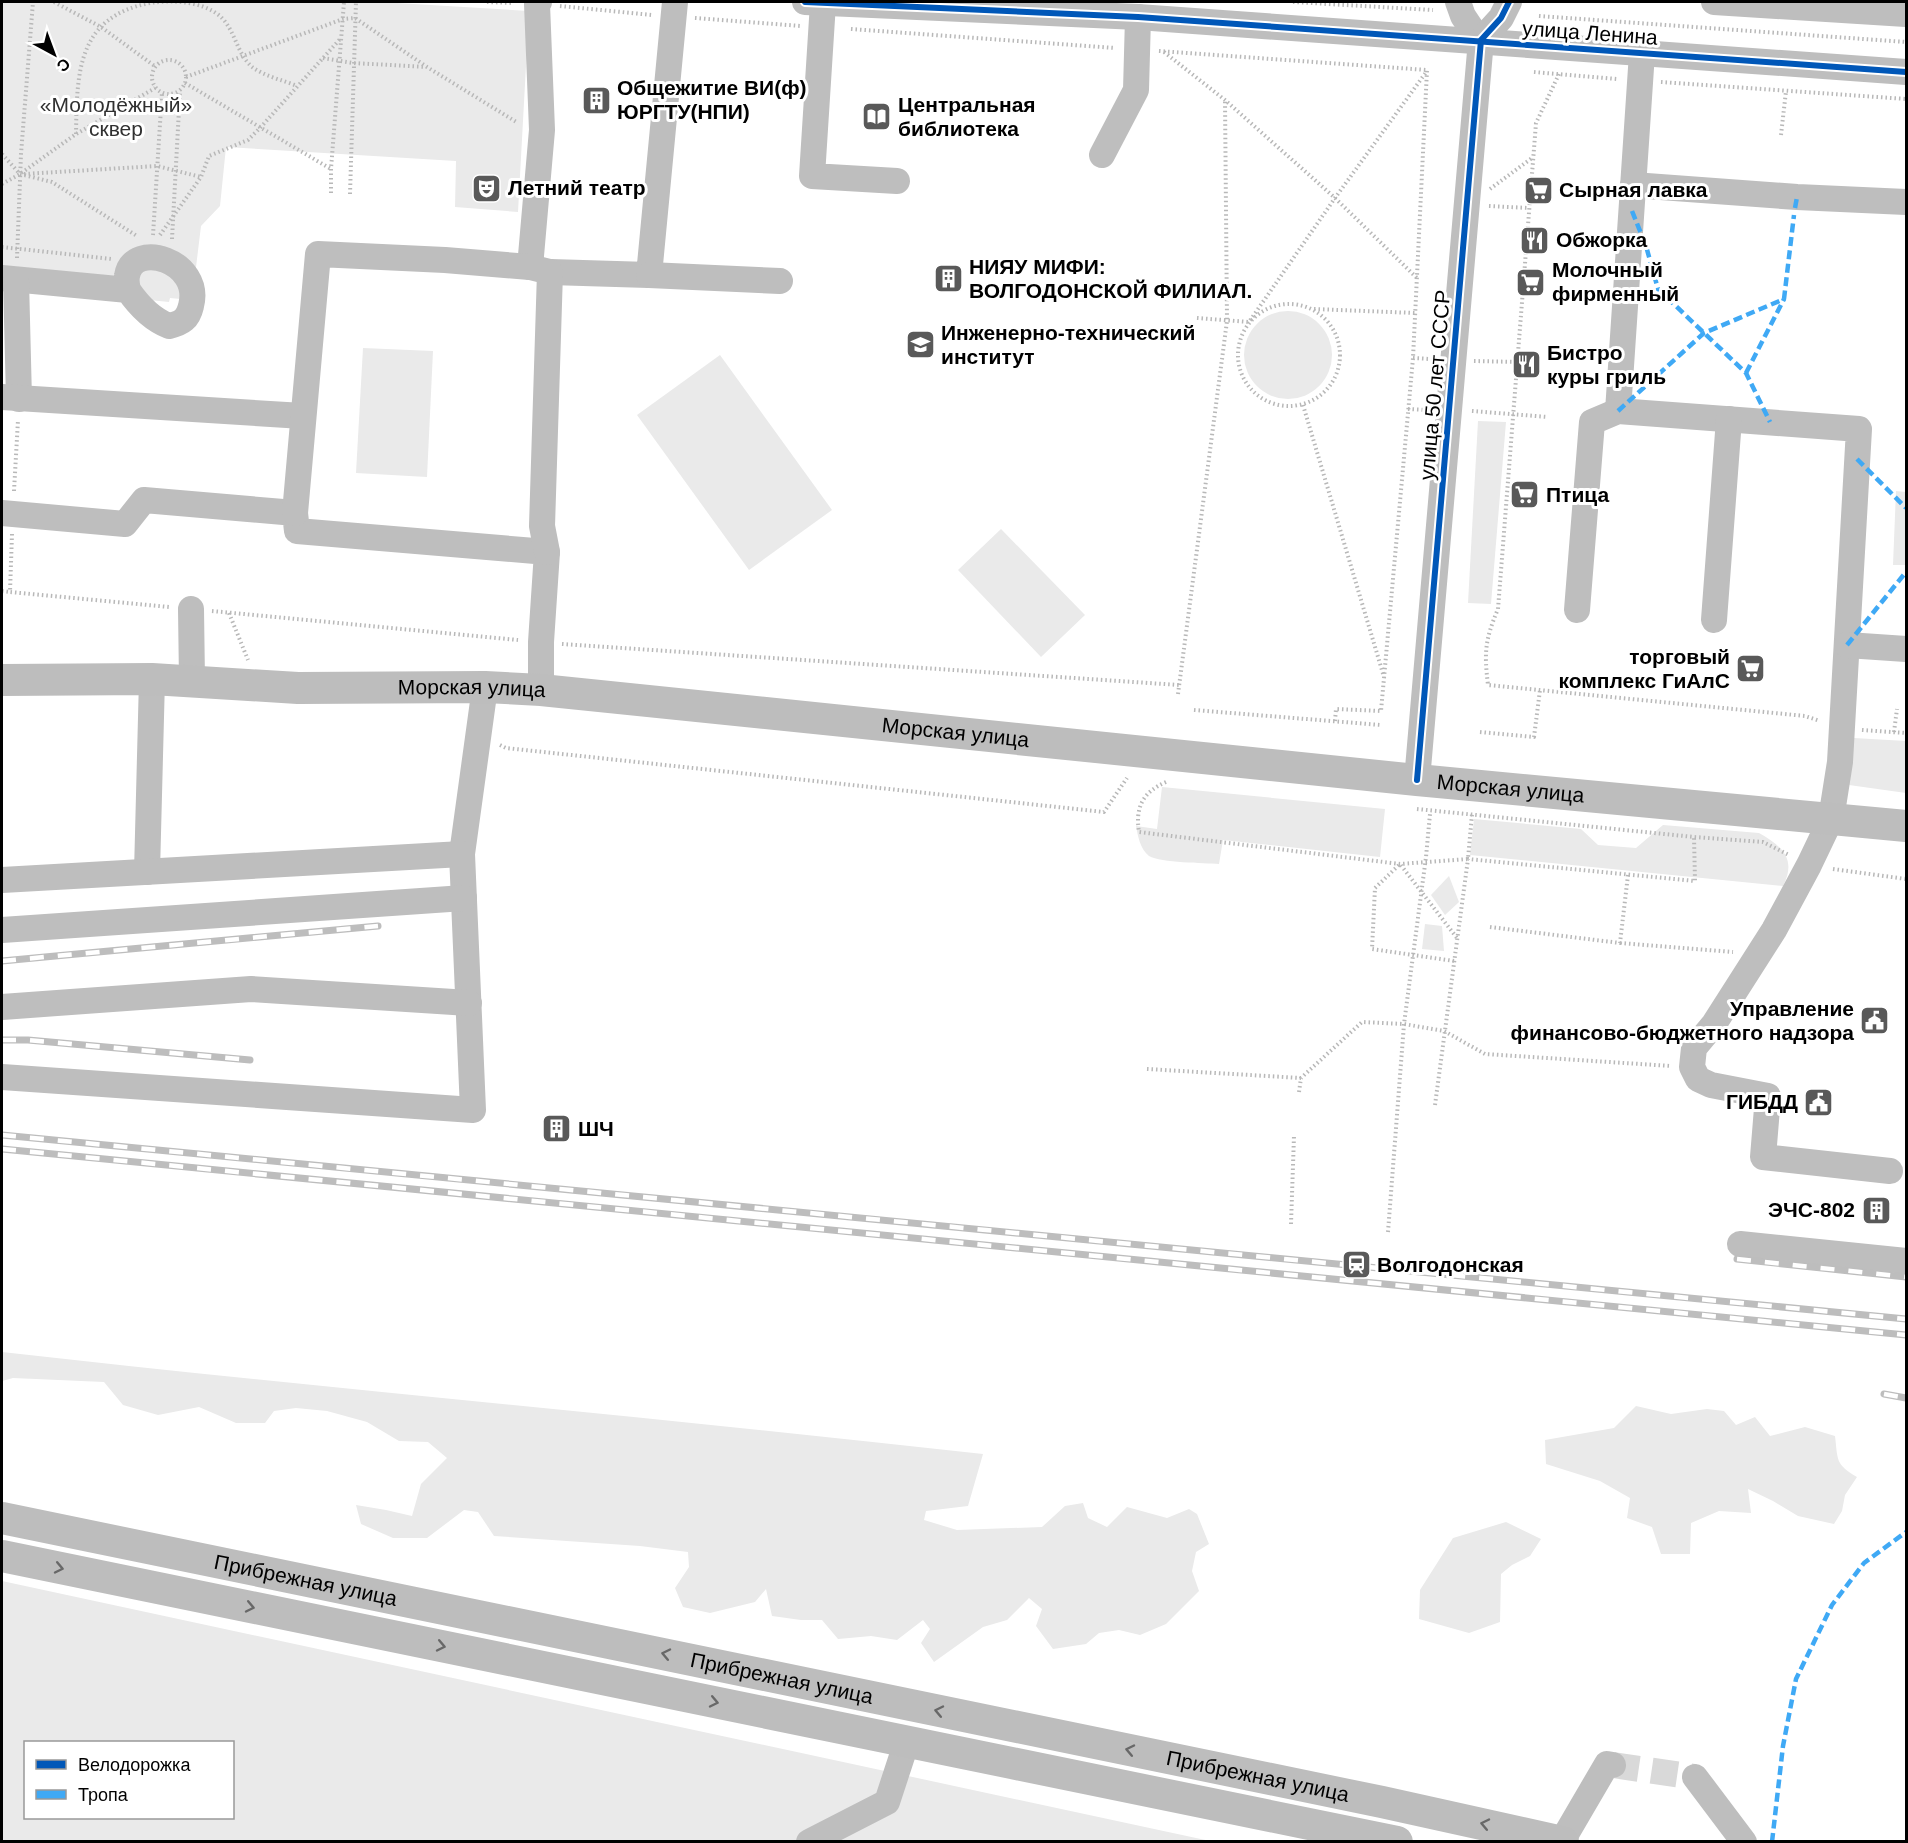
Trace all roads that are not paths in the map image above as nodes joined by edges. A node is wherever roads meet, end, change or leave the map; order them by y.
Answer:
1 (1458, 2) edge
2 (1509, 2) edge
3 (1714, 2) edge
4 (538, 3) edge
5 (1865, 7) edge
6 (675, 9) edge
7 (816, 11) edge
8 (1906, 14) edge
9 (1138, 16) junction
10 (1480, 40) junction
11 (1642, 53) junction
12 (1906, 72) edge
13 (1102, 155) dead end
14 (897, 181) dead end
15 (1633, 185) junction
16 (1906, 202) edge
17 (541, 270) junction
18 (649, 275) junction
19 (9, 279) edge
20 (780, 281) dead end
21 (128, 290) junction
22 (10, 398) edge
23 (1618, 411) junction
24 (303, 416) junction
25 (1729, 418) junction
26 (295, 513) junction
27 (7, 514) edge
28 (547, 552) junction
29 (191, 609) road end
30 (1577, 610) dead end
31 (1714, 620) dead end
32 (1847, 645) junction
33 (1906, 649) edge
34 (152, 679) junction
35 (2, 680) edge
36 (192, 681) junction
37 (484, 687) junction
38 (541, 690) junction
39 (1417, 780) junction
40 (1831, 819) junction
41 (1906, 826) edge
42 (462, 854) junction
43 (147, 872) junction
44 (2, 880) edge
45 (464, 898) junction
46 (2, 930) edge
47 (469, 1003) junction
48 (2, 1007) edge
49 (2, 1077) edge
50 (1890, 1171) dead end
51 (1740, 1244) dead end
52 (1906, 1261) edge
53 (2, 1518) edge
54 (2, 1556) edge
55 (907, 1741) junction
56 (1613, 1765) dead end
57 (1695, 1777) tunnel mouth
58 (1382, 1802) junction
59 (1386, 1839) edge
60 (1563, 1841) edge
61 (809, 1842) edge
62 (1744, 1842) edge

1 - 10 street
2 - 10 street
3 - 5 street
4 - 17 street
5 - 8 street
6 - 18 street
7 - 9 street, улица Ленина
7 - 14 street
9 - 10 street, улица Ленина
9 - 13 street
10 - 11 street, улица Ленина
10 - 39 street, улица 50 лет СССР
11 - 12 street, улица Ленина
11 - 15 street
15 - 16 street
15 - 23 street
17 - 18 street
17 - 24 street
17 - 28 street
18 - 20 street
19 - 21 street
19 - 22 street
21 - 21 street
22 - 24 street
23 - 25 street
23 - 30 street
24 - 26 street
25 - 31 street
25 - 32 street
26 - 27 street
26 - 28 street
28 - 38 street
29 - 36 street
32 - 33 street
32 - 40 street
34 - 35 main road, Морская улица
34 - 36 main road, Морская улица
34 - 43 street
36 - 37 main road, Морская улица
37 - 38 main road, Морская улица
37 - 42 street
38 - 39 main road, Морская улица
39 - 40 main road, Морская улица
40 - 41 main road, Морская улица
40 - 50 street
42 - 43 street
42 - 45 street
43 - 44 street
45 - 46 street
45 - 47 street
47 - 48 street
47 - 49 street
51 - 52 street
58 -> 53 main road, Прибрежная улица
54 -> 55 main road, Прибрежная улица
55 - 59 main road, Прибрежная улица
55 - 61 street
56 - 60 street
57 - 62 street
58 - 59 street
60 -> 58 main road, Прибрежная улица

